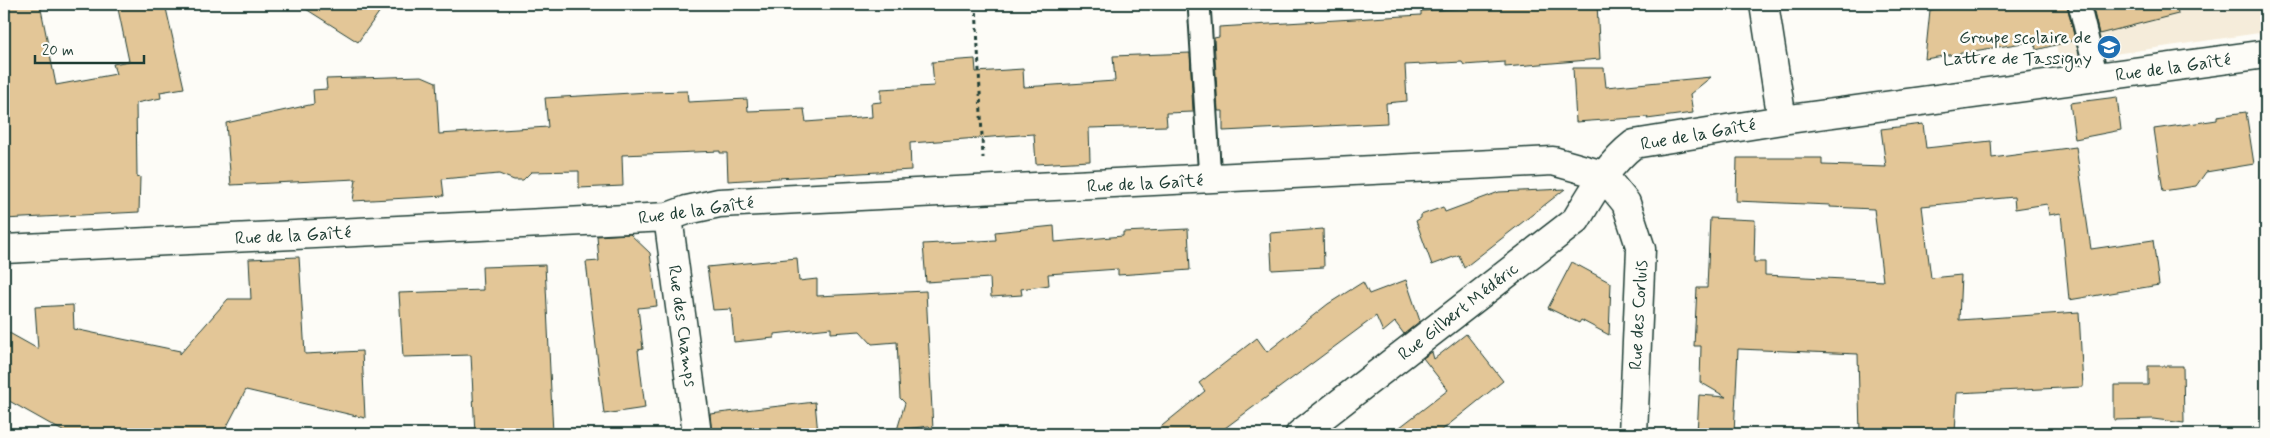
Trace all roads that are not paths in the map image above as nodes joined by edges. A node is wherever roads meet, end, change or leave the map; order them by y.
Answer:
1 (1199, 4) edge
2 (1764, 4) edge
3 (2080, 4) edge
4 (2266, 54) edge
5 (2097, 77) junction
6 (1782, 120) junction
7 (1603, 175) junction
8 (1210, 180) junction
9 (668, 217) junction
10 (4, 249) edge
11 (697, 434) edge
12 (1300, 434) edge
13 (1633, 434) edge

1 - 8 lane
2 - 6 street
3 - 5 lane
4 - 5 street, Rue de la Gaîté
5 - 6 street, Rue de la Gaîté
6 - 7 street, Rue de la Gaîté
7 - 8 street, Rue de la Gaîté
7 - 12 street, Rue Gilbert Médéric
7 - 13 street, Rue des Corluis
8 - 9 street, Rue de la Gaîté
9 - 10 street, Rue de la Gaîté
9 - 11 street, Rue des Champs

